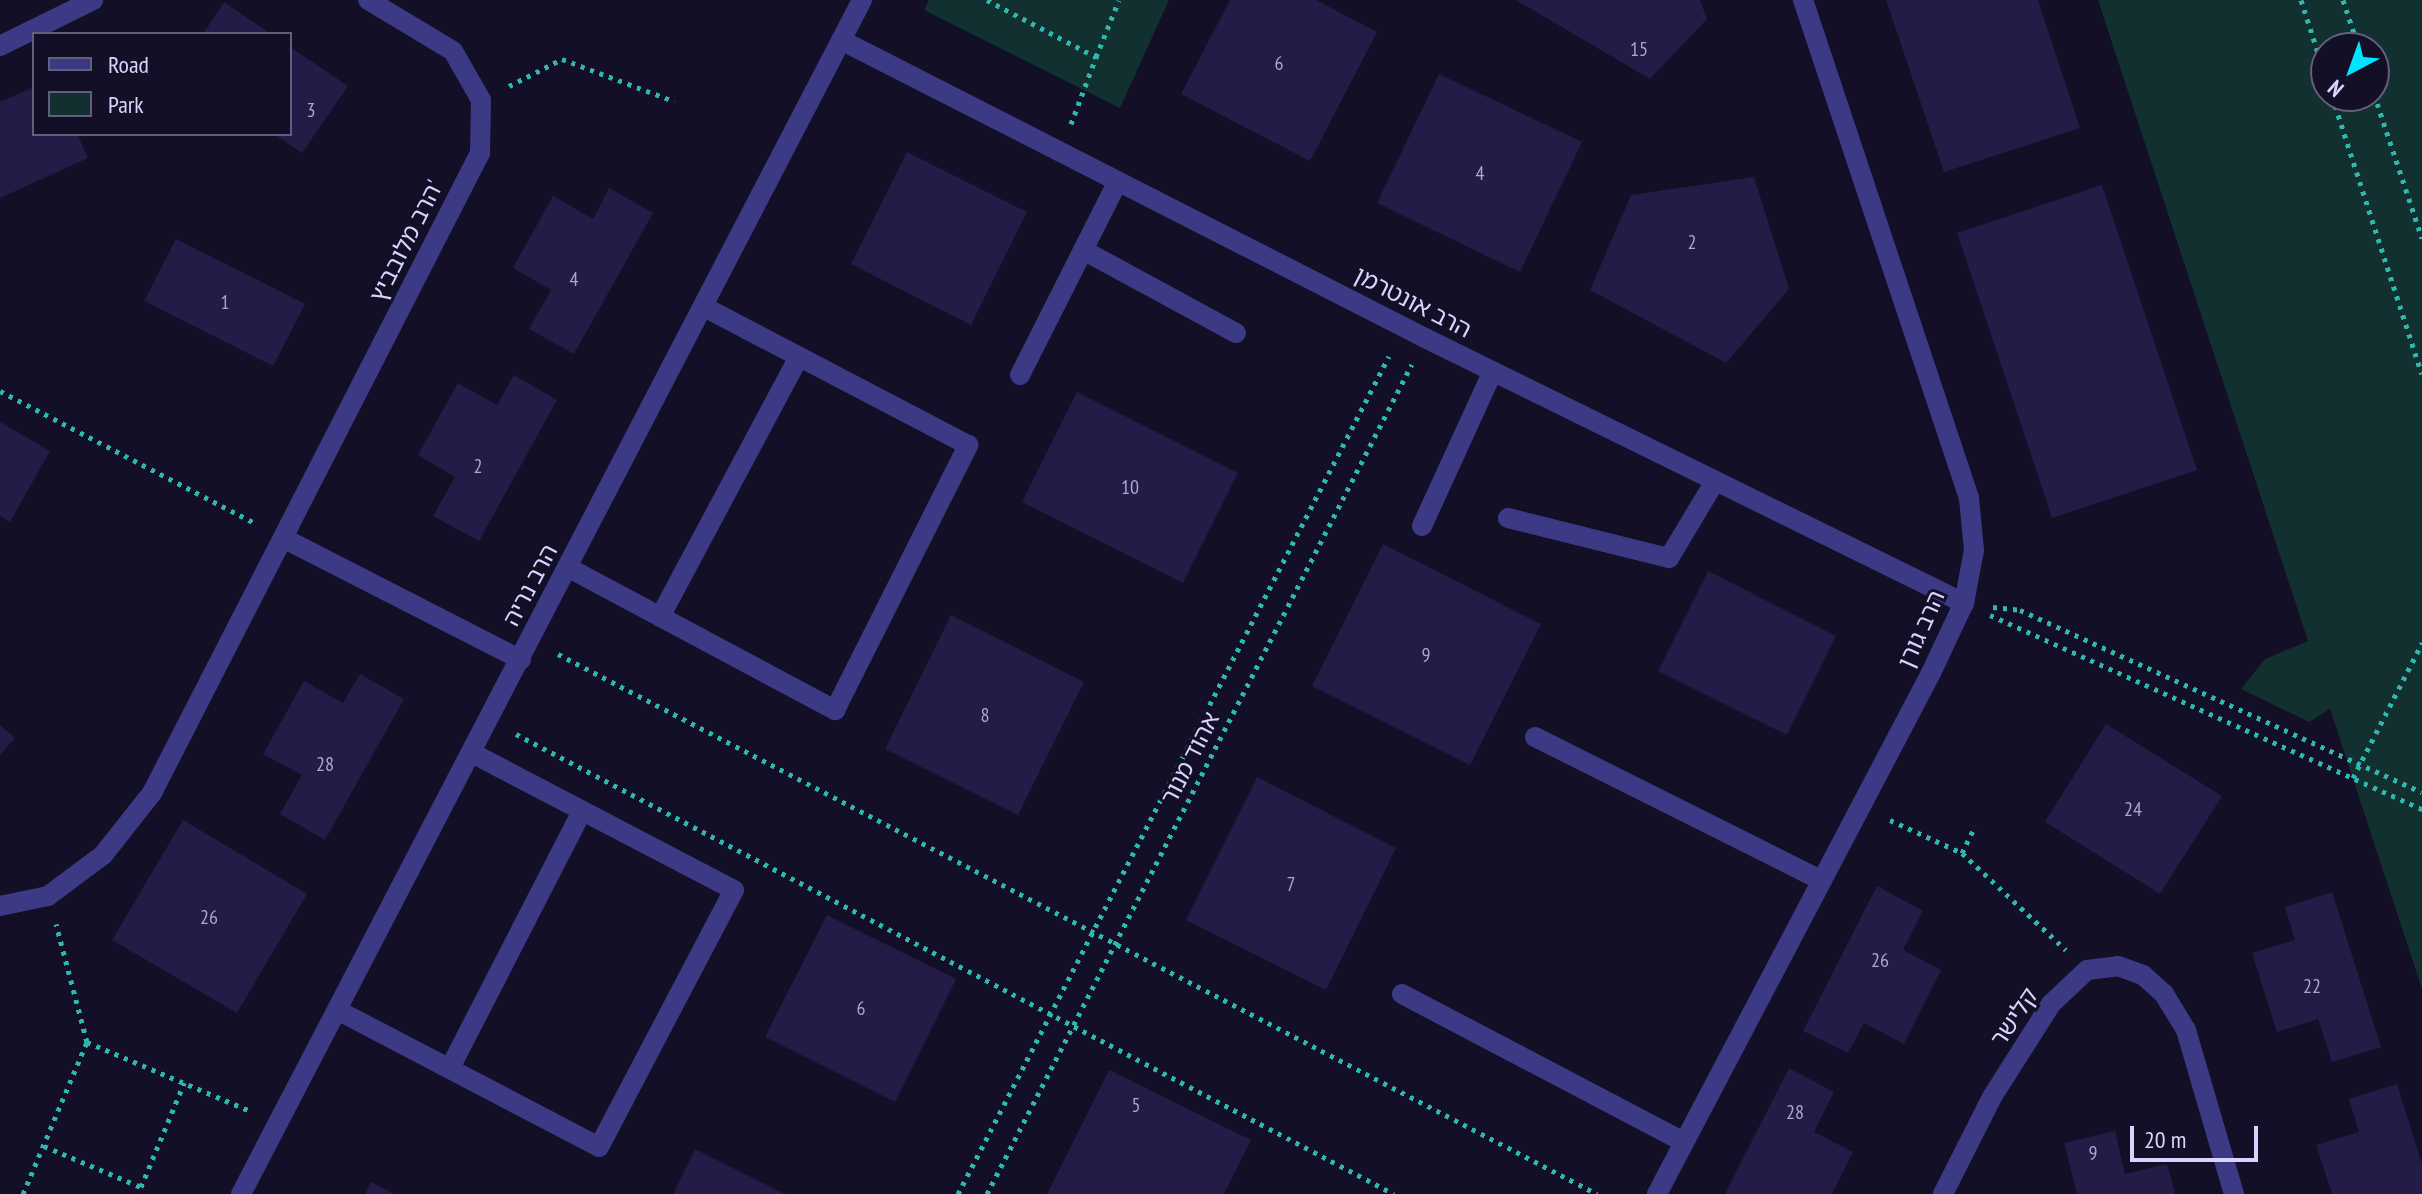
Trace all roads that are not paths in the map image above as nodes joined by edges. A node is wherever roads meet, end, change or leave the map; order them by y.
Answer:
1 (93, 0) edge
2 (368, 0) edge
3 (862, 0) edge
4 (1803, 0) edge
5 (841, 40) junction
6 (0, 46) edge
7 (1118, 181) junction
8 (1083, 250) junction
9 (704, 307) junction
10 (1236, 333) dead end
11 (799, 357) junction
12 (1493, 371) junction
13 (1020, 375) dead end
14 (1715, 481) junction
15 (1508, 518) dead end
16 (1422, 526) dead end
17 (285, 539) junction
18 (569, 568) junction
19 (1964, 603) junction
20 (660, 617) junction
21 (521, 660) junction
22 (1535, 737) dead end
23 (472, 753) junction
24 (582, 811) junction
25 (1820, 880) junction
26 (0, 906) edge
27 (1402, 994) dead end
28 (339, 1011) junction
29 (450, 1068) junction
30 (1684, 1142) junction
31 (241, 1194) edge
32 (1657, 1194) edge
33 (1943, 1194) edge
34 (2234, 1194) edge

1 - 6 street
2 - 17 street, הרב מלובביץ'
3 - 5 street, הרב נריה
4 - 19 street, הרב גורן
5 - 7 street, הרב אונטרמן
5 - 9 street, הרב נריה
7 - 8 street
7 - 12 street, הרב אונטרמן
8 - 10 street
8 - 13 street
9 - 11 street
9 - 18 street, הרב נריה
11 - 20 street
11 - 20 street
12 - 14 street, הרב אונטרמן
12 - 16 street
14 - 15 street
14 - 19 street, הרב אונטרמן
17 - 21 street
17 - 26 street, הרב מלובביץ'
18 - 20 street
18 - 21 street, הרב נריה
19 - 25 street, הרב גורן
21 - 23 street, הרב נריה
22 - 25 street
23 - 24 street
23 - 28 street, הרב נריה
24 - 29 street
24 - 29 street
25 - 30 street, הרב גורן
27 - 30 street
28 - 29 street
28 - 31 street, הרב נריה
30 - 32 street, הרב גורן
33 - 34 street, קלישר

